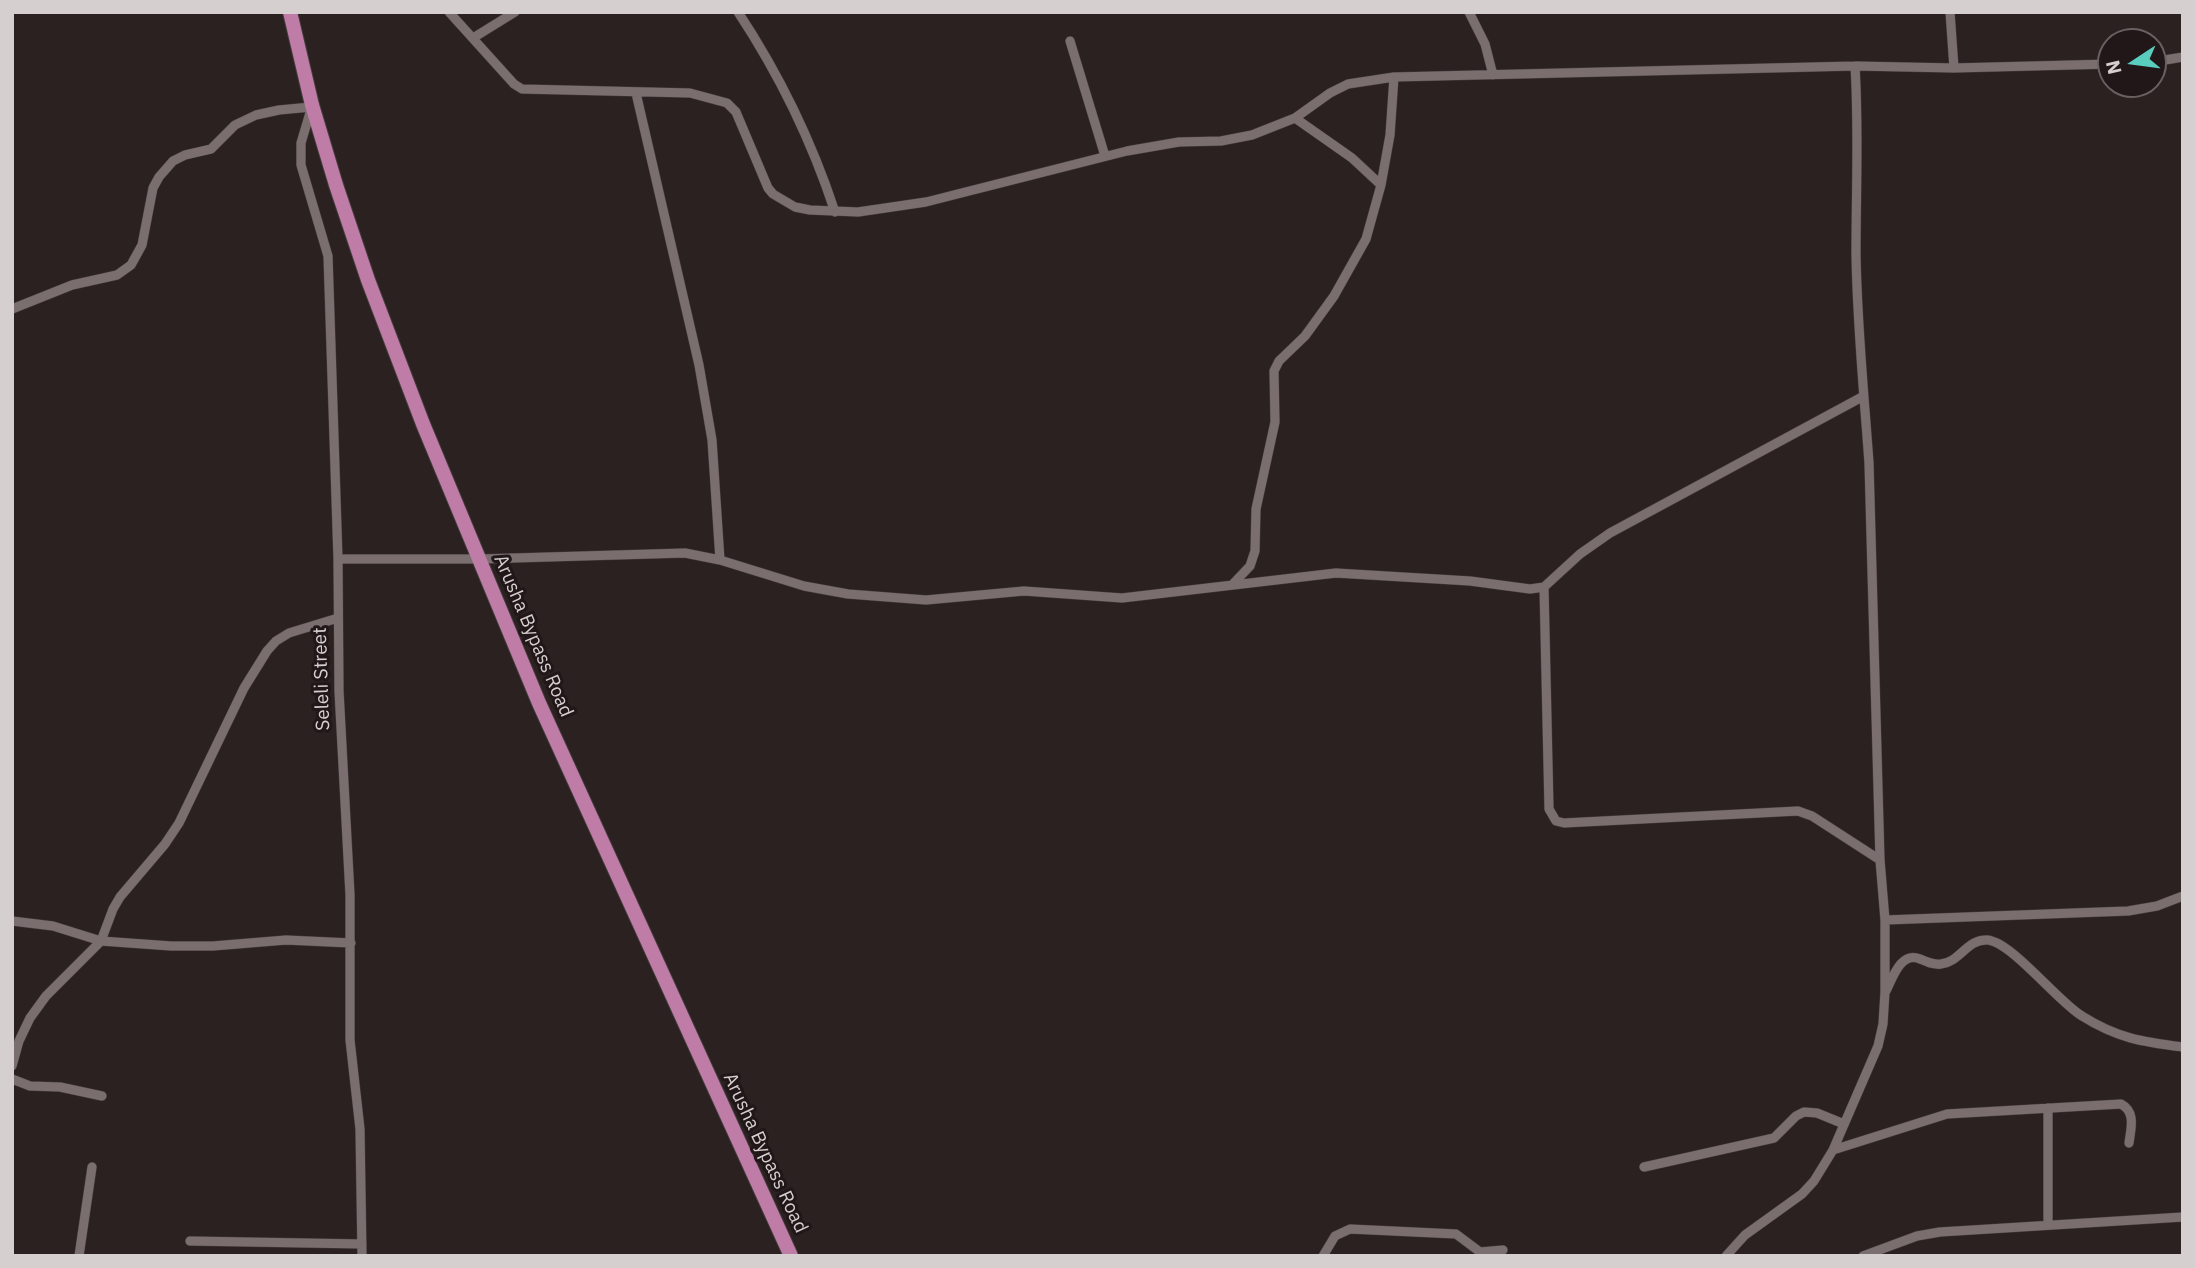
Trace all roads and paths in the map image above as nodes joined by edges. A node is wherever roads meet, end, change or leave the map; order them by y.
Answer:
1 (290, 12) edge
2 (449, 12) edge
3 (515, 12) edge
4 (738, 12) edge
5 (1469, 12) edge
6 (1950, 12) edge
7 (473, 38) junction
8 (1070, 41) dead end
9 (2097, 64) edge
10 (1855, 66) junction
11 (1954, 68) junction
12 (1493, 75) junction
13 (1394, 77) junction
14 (636, 93) junction
15 (311, 106) junction
16 (1295, 118) junction
17 (1105, 156) junction
18 (1381, 185) junction
19 (835, 212) junction
20 (12, 309) edge
21 (1862, 397) junction
22 (338, 559) junction
23 (480, 559) junction
24 (720, 560) junction
25 (1232, 585) junction
26 (1544, 587) junction
27 (338, 618) junction
28 (1880, 860) junction
29 (2183, 896) edge
30 (1885, 920) junction
31 (12, 921) edge
32 (102, 941) junction
33 (351, 943) junction
34 (1885, 992) junction
35 (2183, 1047) edge
36 (12, 1066) edge
37 (12, 1079) edge
38 (102, 1096) dead end
39 (2048, 1108) junction
40 (1844, 1124) junction
41 (2129, 1143) dead end
42 (1833, 1150) junction
43 (92, 1167) dead end
44 (1644, 1167) dead end
45 (2183, 1217) edge
46 (2048, 1225) junction
47 (190, 1241) dead end
48 (362, 1244) junction
49 (1503, 1250) dead end
50 (79, 1256) edge
51 (362, 1256) edge
52 (791, 1256) edge
53 (1322, 1256) edge
54 (1726, 1256) edge
55 (1863, 1256) edge

1 - 15 main road, Arusha Bypass Road
2 - 7 street
3 - 7 street
4 - 19 street
5 - 12 street
6 - 11 street
7 - 14 street
8 - 17 street
9 - 11 street
10 - 11 street
10 - 12 street
10 - 21 street
12 - 13 street
13 - 16 street
13 - 18 street
14 - 19 street
14 - 24 street
15 - 20 street
15 - 22 street, Seleli Street
15 - 23 main road, Arusha Bypass Road
16 - 17 street
16 - 18 street
17 - 19 street
18 - 25 street
21 - 26 street
21 - 28 street
22 - 23 street
22 - 27 street, Seleli Street
23 - 24 street
23 - 52 main road, Arusha Bypass Road
24 - 25 street
25 - 26 street
26 - 28 street
27 - 32 street
27 - 33 street, Seleli Street
28 - 30 street
29 - 30 street
30 - 34 street
31 - 32 street
32 - 33 street
32 - 36 street
33 - 48 street, Seleli Street
34 - 35 street
34 - 40 street
37 - 38 street
39 - 41 street
39 - 42 street
39 - 46 street
40 - 42 street
40 - 44 street
42 - 54 street
43 - 50 street
45 - 46 street
46 - 55 street
47 - 48 street
48 - 51 street, Seleli Street
49 - 53 street

